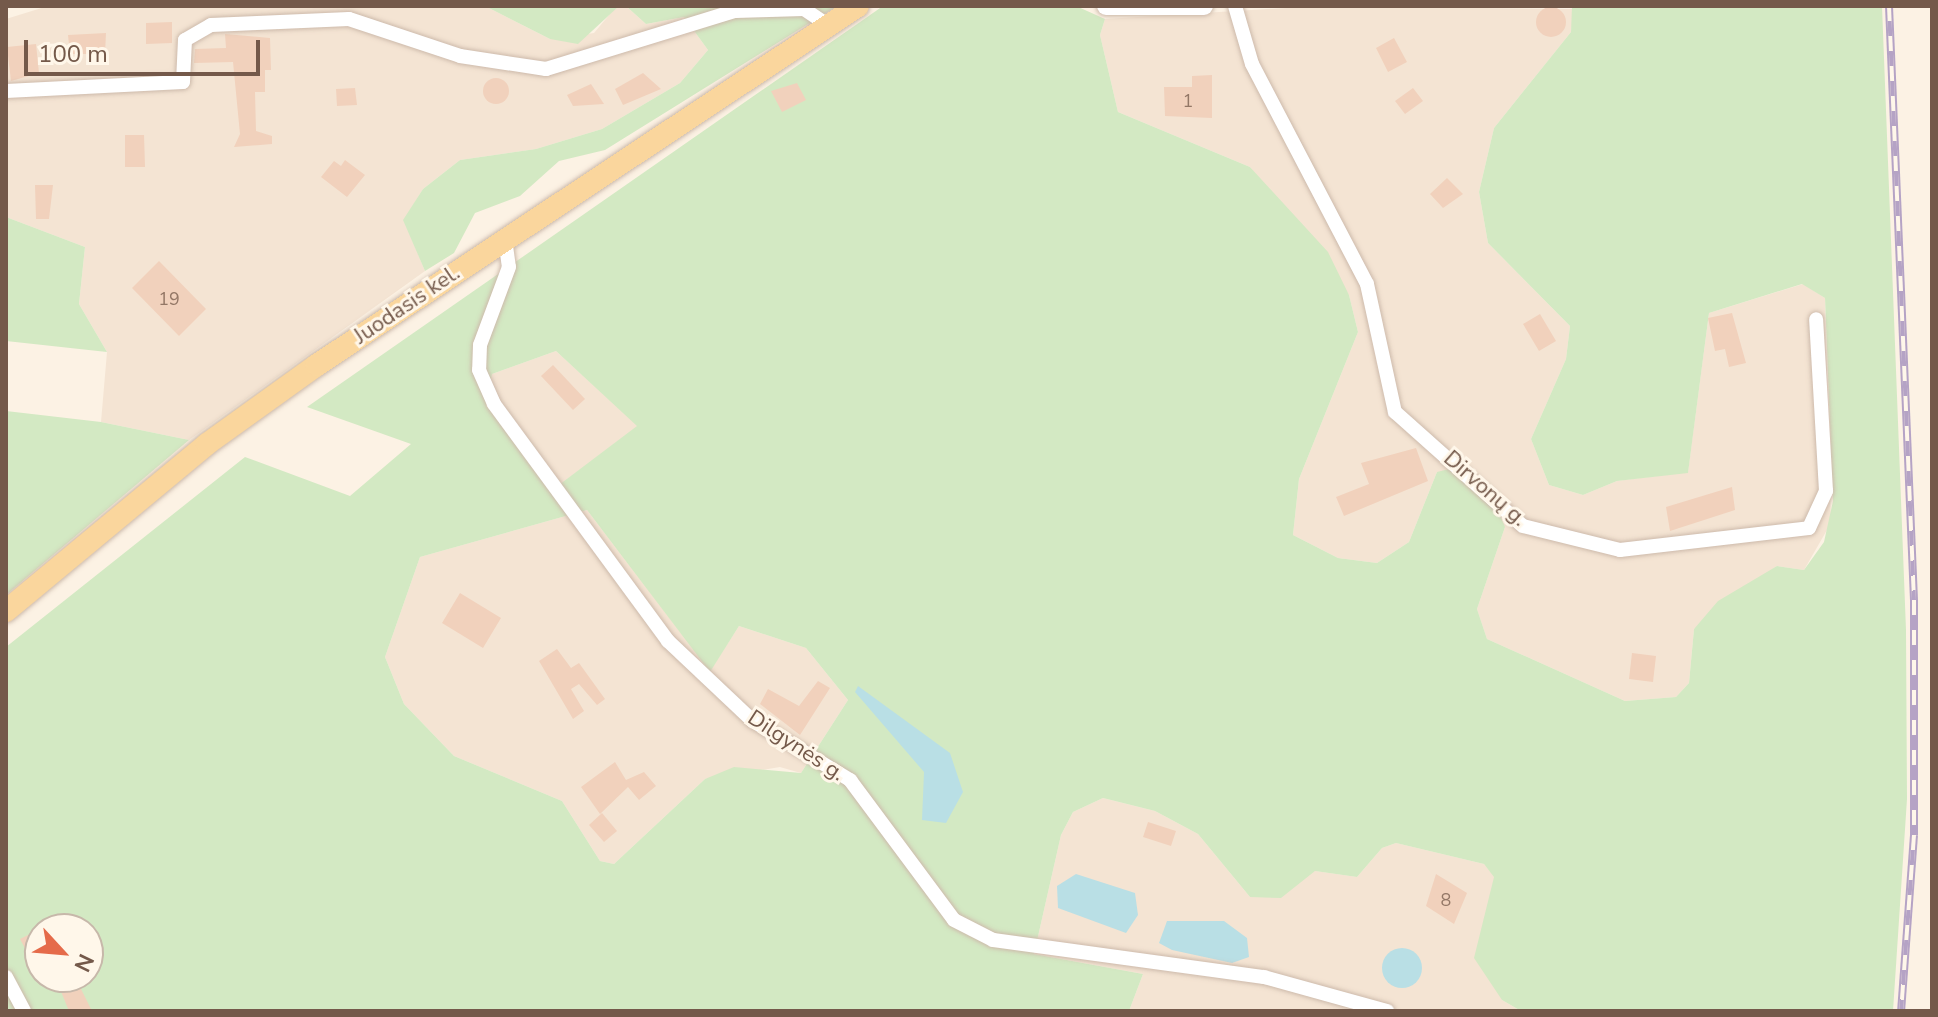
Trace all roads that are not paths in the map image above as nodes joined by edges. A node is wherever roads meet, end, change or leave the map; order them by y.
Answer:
1 (858, 6) edge
2 (1106, 6) edge
3 (1204, 6) edge
4 (1235, 6) edge
5 (828, 25) junction
6 (6, 91) edge
7 (505, 239) junction
8 (1816, 319) dead end
9 (6, 611) edge
10 (6, 977) edge
11 (24, 1011) edge
12 (1387, 1011) edge

1 - 5 main road, Juodasis kel.
2 - 3 street
4 - 8 street, Dirvonų g.
5 - 6 street
5 - 7 main road, Juodasis kel.
7 - 9 main road, Juodasis kel.
7 - 12 street, Dilgynės g.
10 - 11 street

